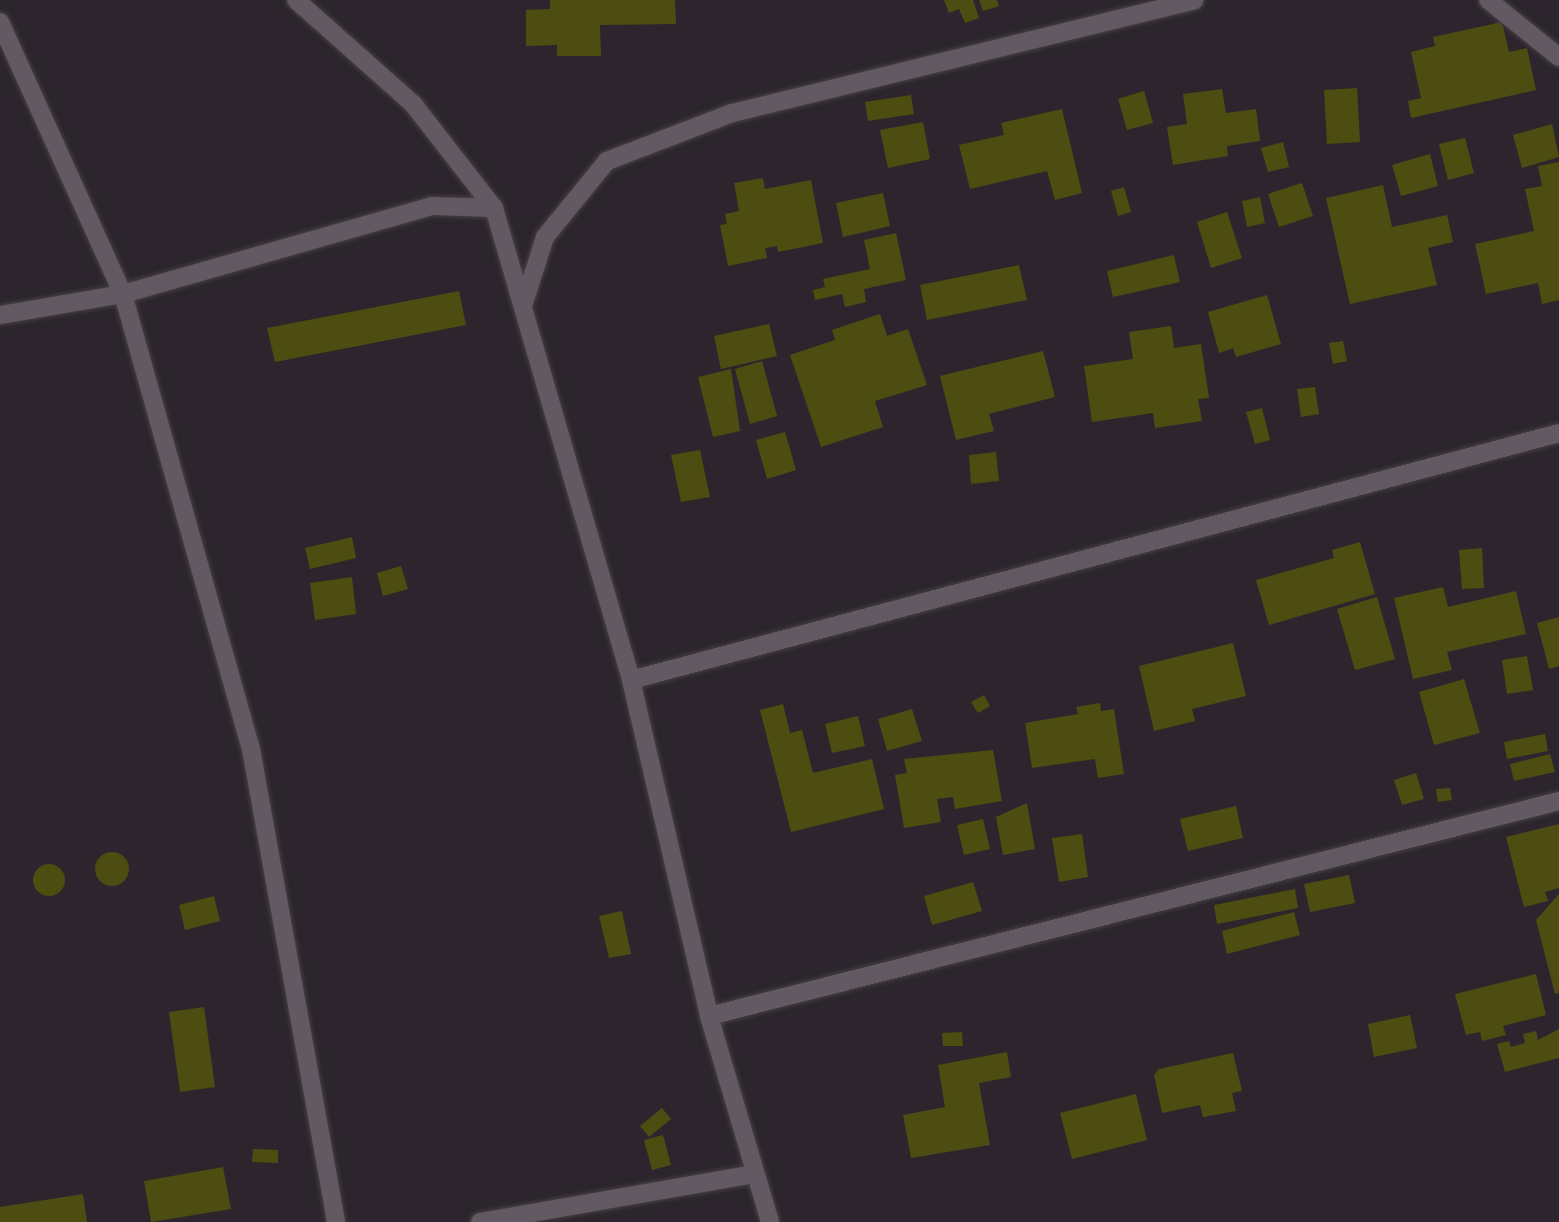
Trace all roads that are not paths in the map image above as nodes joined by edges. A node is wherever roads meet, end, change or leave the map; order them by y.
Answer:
1 (296, 0) edge
2 (1194, 0) edge
3 (1488, 0) edge
4 (0, 22) edge
5 (1559, 57) edge
6 (494, 208) junction
7 (123, 294) junction
8 (523, 306) junction
9 (0, 315) edge
10 (1559, 433) edge
11 (631, 680) junction
12 (1559, 802) edge
13 (709, 1016) junction
14 (755, 1174) junction
15 (336, 1222) edge
16 (480, 1222) edge
17 (770, 1222) edge

1 - 6 street
2 - 8 street
3 - 5 street
4 - 7 street
6 - 7 street
6 - 8 street
7 - 9 street
7 - 15 street
8 - 11 street
10 - 11 street
11 - 13 street
12 - 13 street
13 - 14 street
14 - 16 street
14 - 17 street

